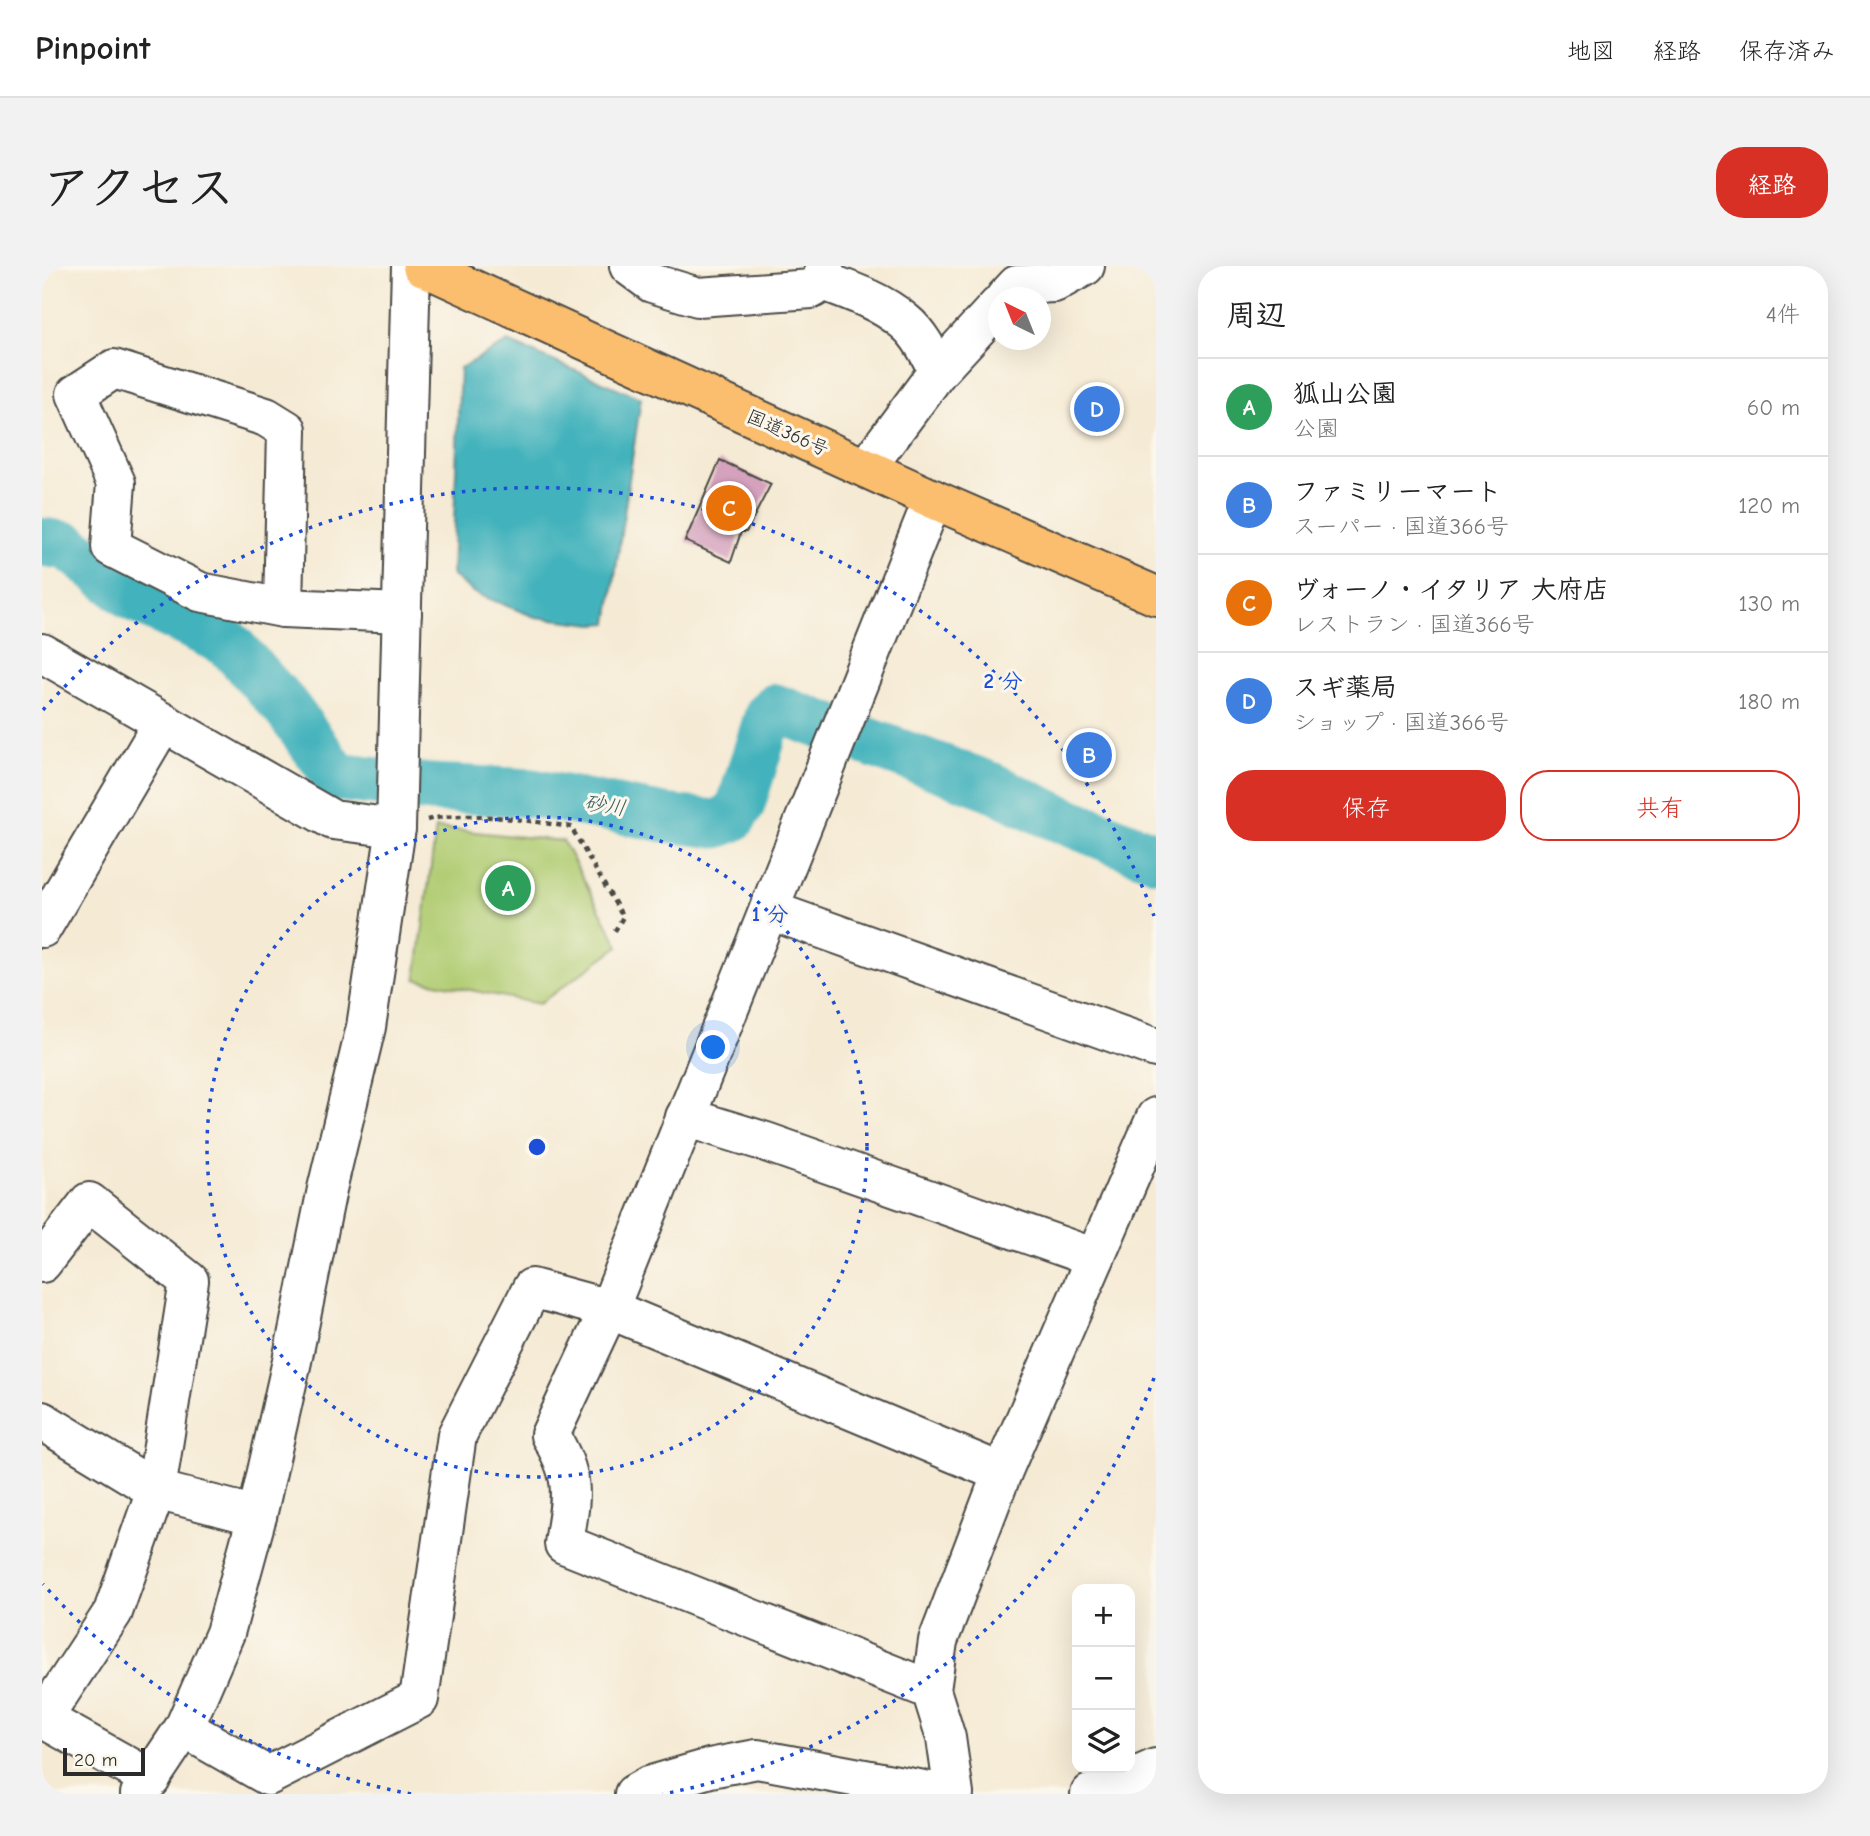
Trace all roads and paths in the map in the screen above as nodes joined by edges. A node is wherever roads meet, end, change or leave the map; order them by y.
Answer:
1 (411, 266) edge
2 (422, 266) edge
3 (629, 266) edge
4 (1085, 266) edge
5 (824, 273) edge
6 (1015, 287) edge
7 (988, 317) edge
8 (938, 372) junction
9 (866, 468) junction
10 (933, 499) junction
11 (1156, 596) edge
12 (283, 608) junction
13 (402, 613) junction
14 (42, 653) edge
15 (162, 724) junction
16 (395, 819) junction
17 (769, 910) junction
18 (42, 928) edge
19 (613, 934) dead end
20 (1156, 1048) edge
21 (685, 1117) junction
22 (1156, 1117) edge
23 (1094, 1258) junction
24 (42, 1263) edge
25 (609, 1310) junction
26 (46, 1432) edge
27 (1002, 1473) junction
28 (156, 1490) junction
29 (257, 1516) junction
30 (931, 1690) junction
31 (43, 1717) edge
32 (184, 1728) junction
33 (1156, 1768) edge
34 (145, 1787) edge
35 (634, 1794) edge
36 (945, 1794) edge
37 (954, 1794) edge
38 (1090, 1794) edge

1 - 13 street
2 - 9 highway, 国道366号
3 - 5 street
4 - 6 street
5 - 8 street
7 - 8 street
8 - 9 street
9 - 10 highway, 国道366号
10 - 11 highway, 国道366号
10 - 17 street
12 - 12 street
12 - 13 street
13 - 16 street
14 - 15 street
15 - 16 street
15 - 18 street
16 - 19 path
16 - 29 street
17 - 20 street
17 - 21 street
21 - 23 street
21 - 25 street
22 - 23 street
23 - 27 street
24 - 28 street
25 - 27 street
25 - 30 street
25 - 32 street
26 - 28 street
27 - 30 street
28 - 29 street
28 - 31 street
29 - 32 street
30 - 37 street
31 - 34 street
32 - 34 street
33 - 38 street
35 - 36 street

